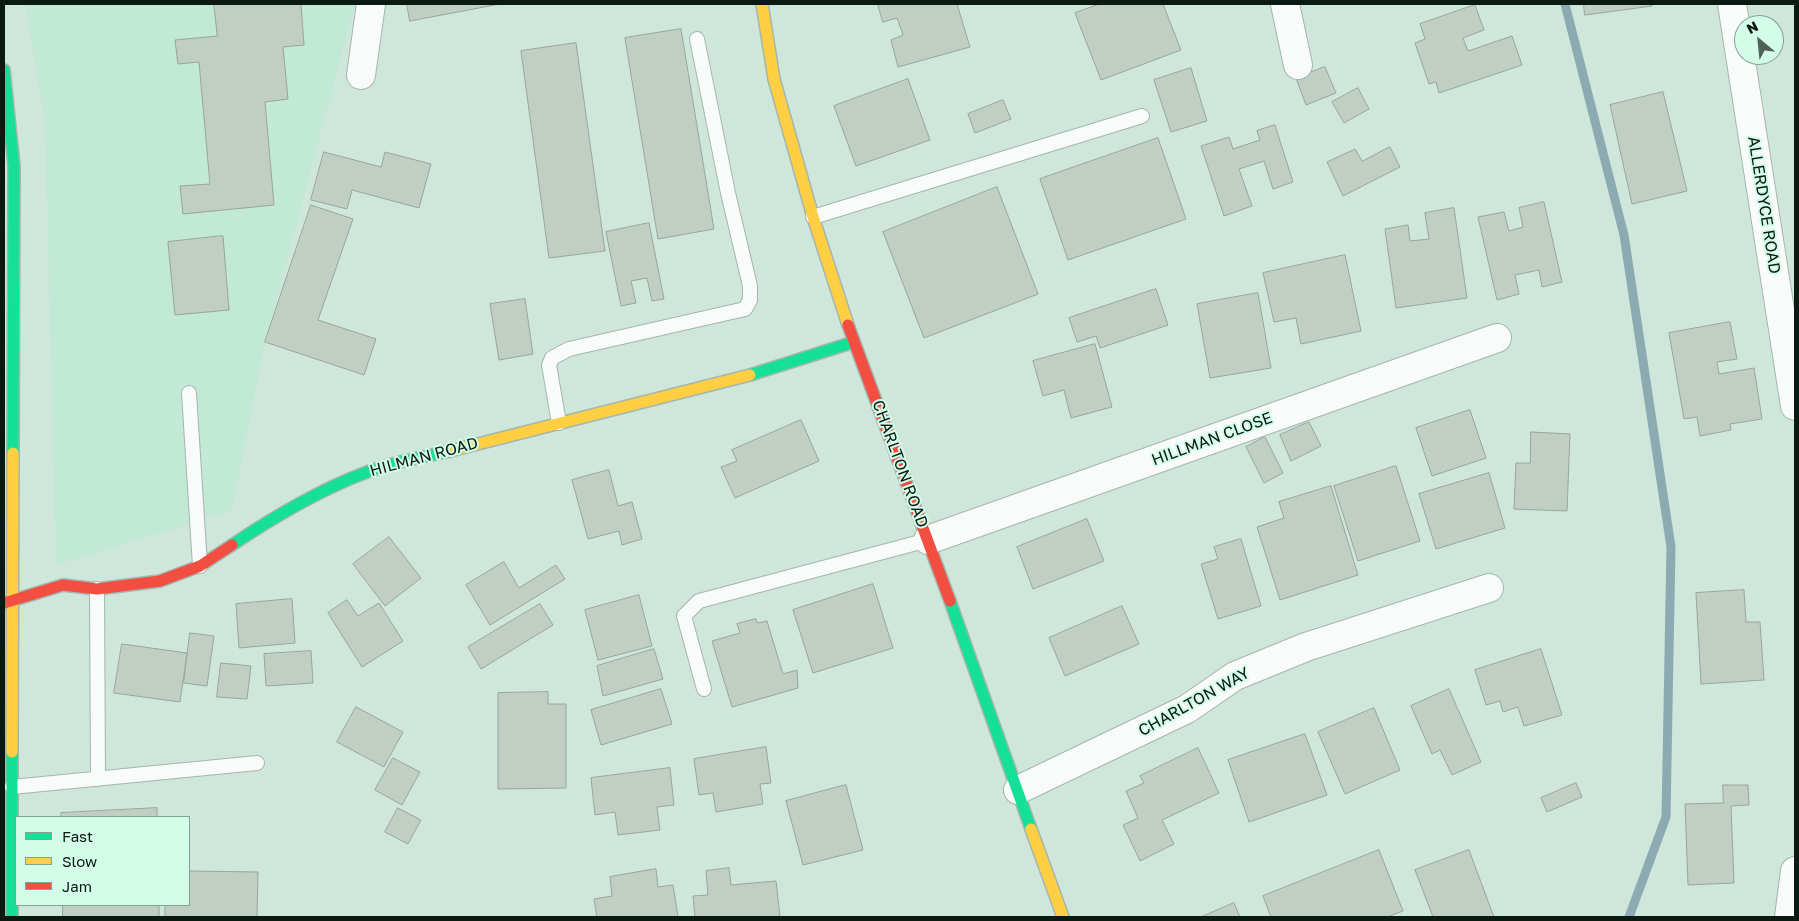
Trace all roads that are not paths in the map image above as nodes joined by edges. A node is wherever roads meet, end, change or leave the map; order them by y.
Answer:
1 (371, 4) edge
2 (762, 4) edge
3 (1285, 4) edge
4 (1732, 4) edge
5 (696, 39) dead end
6 (1298, 65) dead end
7 (4, 70) edge
8 (361, 75) dead end
9 (1142, 116) dead end
10 (813, 217) junction
11 (1786, 282) edge
12 (1497, 338) dead end
13 (854, 342) junction
14 (189, 393) dead end
15 (1795, 406) edge
16 (559, 423) junction
17 (928, 540) junction
18 (200, 566) junction
19 (1490, 588) dead end
20 (97, 589) junction
21 (8, 602) edge
22 (704, 689) dead end
23 (257, 763) dead end
24 (98, 779) junction
25 (12, 788) junction
26 (1018, 790) junction
27 (1795, 871) edge
28 (12, 917) edge
29 (1063, 917) edge
30 (1789, 917) edge

1 - 8 street
2 - 10 street, CHARLTON ROAD
3 - 6 street
4 - 11 street, ALLERDYCE ROAD
5 - 16 lane
7 - 21 street
9 - 10 lane
10 - 13 street, CHARLTON ROAD
11 - 15 street, ALLERDYCE ROAD
12 - 17 street, HILLMAN CLOSE
13 - 16 street, HILMAN ROAD
13 - 17 street, CHARLTON ROAD
14 - 18 lane
16 - 18 street, HILMAN ROAD
17 - 22 lane
17 - 26 street, CHARLTON ROAD
18 - 20 street, HILMAN ROAD
19 - 26 street, CHARLTON WAY
20 - 21 street, HILMAN ROAD
20 - 24 lane
21 - 25 street
23 - 24 lane
24 - 25 lane
25 - 28 street
26 - 29 street, CHARLTON ROAD
27 - 30 street

